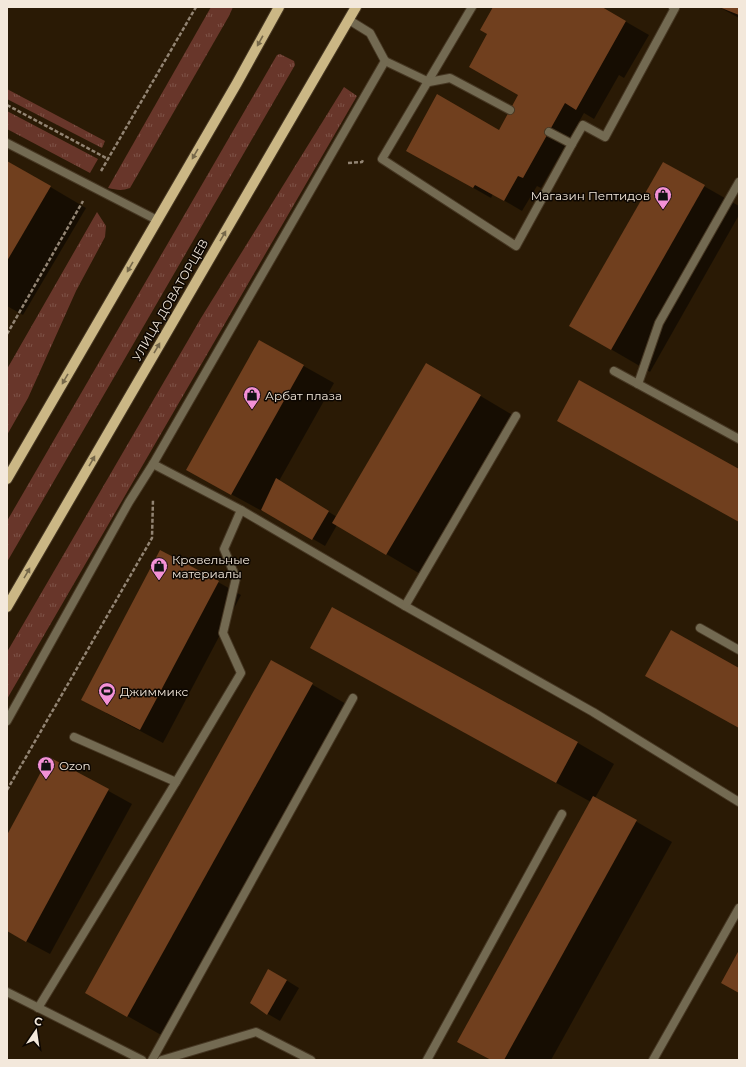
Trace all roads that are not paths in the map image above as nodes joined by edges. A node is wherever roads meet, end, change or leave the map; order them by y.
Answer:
1 (279, 7) edge
2 (356, 7) edge
3 (472, 7) edge
4 (673, 7) edge
5 (348, 20) junction
6 (385, 60) junction
7 (429, 82) junction
8 (510, 110) dead end
9 (549, 132) dead end
10 (7, 143) edge
11 (572, 144) junction
12 (739, 182) edge
13 (157, 220) junction
14 (614, 371) dead end
15 (638, 384) junction
16 (516, 416) dead end
17 (739, 439) edge
18 (153, 464) junction
19 (7, 479) edge
20 (241, 510) junction
21 (404, 606) junction
22 (7, 607) edge
23 (700, 628) dead end
24 (739, 650) edge
25 (353, 698) dead end
26 (7, 721) edge
27 (74, 737) dead end
28 (176, 782) junction
29 (739, 802) edge
30 (562, 814) dead end
31 (739, 908) edge
32 (7, 992) edge
33 (38, 1008) junction
34 (142, 1060) edge
35 (152, 1060) edge
36 (162, 1060) edge
37 (311, 1060) edge
38 (427, 1060) edge
39 (653, 1060) edge

1 -> 13 main road
2 - 5 main road, УЛИЦА ДОВАТОРЦЕВ
3 - 7 street
4 - 11 street
5 - 6 street
22 -> 5 main road, УЛИЦА ДОВАТОРЦЕВ
6 - 7 street
6 - 18 street
7 - 8 street
7 - 11 street
9 - 11 street
10 - 13 street
12 - 15 street
13 -> 19 main road
14 - 15 street
15 - 17 street
16 - 21 street
18 - 20 street
18 - 26 street
20 - 21 street
20 - 28 street
21 - 29 street
23 - 24 street
25 - 35 street
27 - 28 street
28 - 33 street
30 - 38 street
31 - 39 street
32 - 33 street
33 - 34 street
36 - 37 street

